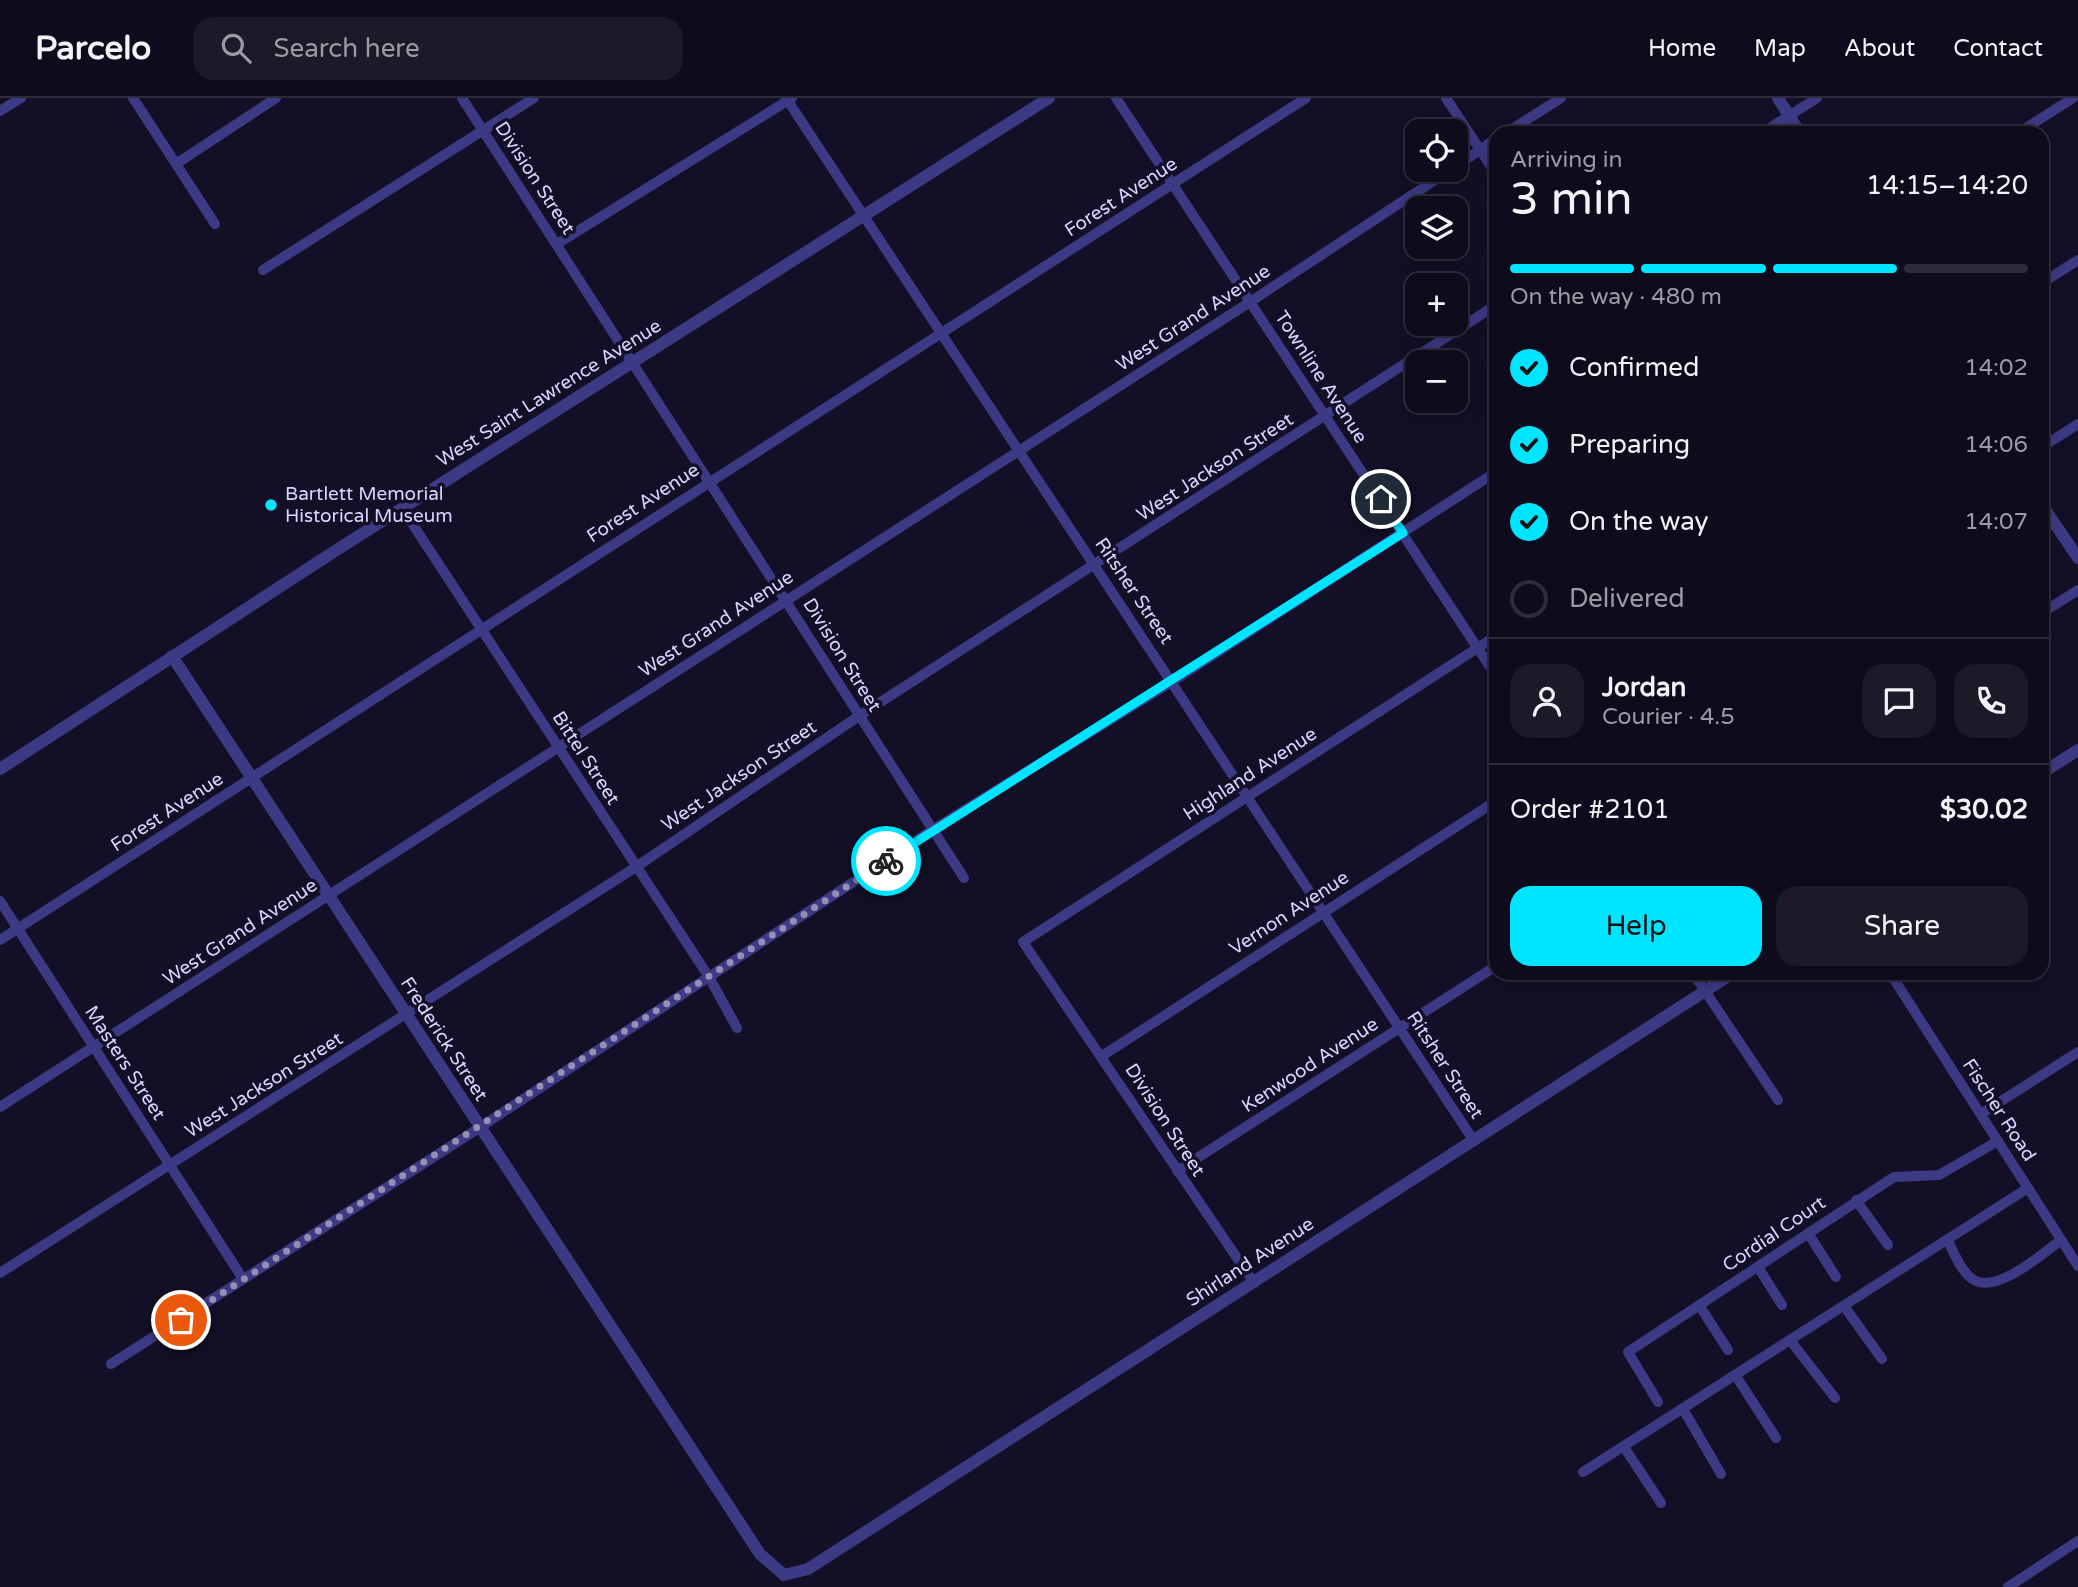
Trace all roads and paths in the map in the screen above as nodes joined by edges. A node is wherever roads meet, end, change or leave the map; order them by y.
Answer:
1 (21, 98) edge
2 (134, 98) edge
3 (276, 98) edge
4 (462, 98) edge
5 (534, 98) edge
6 (1049, 98) edge
7 (1116, 98) edge
8 (1306, 98) edge
9 (1446, 98) edge
10 (1561, 98) edge
11 (1778, 98) edge
12 (1816, 98) edge
13 (2073, 98) edge
14 (789, 99) edge
15 (0, 111) edge
16 (1789, 116) junction
17 (1517, 126) edge
18 (1773, 126) edge
19 (1795, 126) edge
20 (2029, 126) edge
21 (482, 129) junction
22 (1489, 144) edge
23 (1480, 150) junction
24 (1468, 158) edge
25 (176, 164) junction
26 (1489, 164) edge
27 (1432, 182) edge
28 (1173, 184) junction
29 (866, 217) junction
30 (215, 223) dead end
31 (557, 244) junction
32 (2078, 260) edge
33 (263, 270) dead end
34 (2049, 279) edge
35 (1250, 303) junction
36 (1489, 310) edge
37 (942, 332) junction
38 (633, 362) junction
39 (1325, 416) junction
40 (2078, 424) edge
41 (2049, 443) edge
42 (1019, 449) junction
43 (1489, 477) edge
44 (710, 481) junction
45 (402, 508) junction
46 (2049, 515) edge
47 (1403, 533) junction
48 (2078, 558) edge
49 (1095, 565) junction
50 (2078, 590) edge
51 (786, 599) junction
52 (2049, 609) edge
53 (481, 630) junction
54 (1489, 640) edge
55 (1477, 648) junction
56 (172, 656) junction
57 (1489, 666) edge
58 (1173, 681) junction
59 (859, 716) junction
60 (558, 747) junction
61 (2078, 750) edge
62 (0, 769) edge
63 (2049, 769) edge
64 (251, 779) junction
65 (1247, 796) junction
66 (1489, 805) edge
67 (934, 829) junction
68 (636, 867) junction
69 (964, 878) dead end
70 (328, 896) junction
71 (0, 901) edge
72 (1323, 912) junction
73 (17, 929) junction
74 (0, 940) edge
75 (1023, 942) joint
76 (1489, 970) edge
77 (709, 977) junction
78 (1698, 980) edge
79 (1722, 980) edge
80 (1895, 980) edge
81 (1705, 991) junction
82 (406, 1015) junction
83 (737, 1028) dead end
84 (1399, 1028) junction
85 (93, 1047) junction
86 (2078, 1052) edge
87 (1102, 1056) junction
88 (1778, 1100) dead end
89 (0, 1107) edge
90 (1982, 1114) junction
91 (479, 1128) junction
92 (1474, 1141) junction
93 (1998, 1141) junction
94 (170, 1165) junction
95 (1177, 1171) junction
96 (2028, 1188) junction
97 (1856, 1200) junction
98 (1808, 1233) junction
99 (2062, 1240) junction
100 (1948, 1241) junction
101 (1888, 1245) dead end
102 (2078, 1266) edge
103 (1758, 1267) junction
104 (0, 1273) edge
105 (1836, 1276) dead end
106 (243, 1279) junction
107 (1254, 1283) junction
108 (1699, 1305) junction
109 (1782, 1305) dead end
110 (1844, 1306) junction
111 (1790, 1340) junction
112 (1728, 1350) dead end
113 (1882, 1359) dead end
114 (111, 1364) dead end
115 (1736, 1376) junction
116 (1835, 1398) dead end
117 (1658, 1402) dead end
118 (1683, 1409) junction
119 (1776, 1438) dead end
120 (1624, 1447) junction
121 (1583, 1472) dead end
122 (1721, 1474) dead end
123 (1661, 1503) dead end
124 (2078, 1541) edge
125 (784, 1575) joint
126 (2008, 1587) edge

1 - 15 street
2 - 25 street
3 - 25 street
4 - 21 street, Division Street
5 - 21 street
6 - 29 street, West Saint Lawrence Avenue
7 - 28 street, Townline Avenue
8 - 28 street, Forest Avenue
9 - 23 street
10 - 17 street
11 - 16 street
12 - 16 street
13 - 20 street
14 - 29 street, Ritsher Street
14 - 31 street
16 - 18 street
16 - 19 street
21 - 31 street, Division Street
21 - 33 street
22 - 23 street
23 - 24 street
23 - 26 street
25 - 30 street
27 - 35 street, West Grand Avenue
28 - 35 street, Townline Avenue
28 - 37 street, Forest Avenue
29 - 37 street, Ritsher Street
29 - 38 street, West Saint Lawrence Avenue
31 - 38 street, Division Street
32 - 34 street
35 - 39 street, Townline Avenue
35 - 42 street, West Grand Avenue
36 - 39 street, West Jackson Street
37 - 42 street, Ritsher Street
37 - 44 street, Forest Avenue
38 - 44 street, Division Street
38 - 45 street, West Saint Lawrence Avenue
39 - 47 street, Townline Avenue
39 - 49 street, West Jackson Street
40 - 41 street
42 - 49 street, Ritsher Street
42 - 51 street, West Grand Avenue
43 - 47 street
44 - 51 street, Division Street
44 - 53 street, Forest Avenue
45 - 53 street, Bittel Street
45 - 56 street, West Saint Lawrence Avenue
46 - 48 street
47 - 55 street, Townline Avenue
47 - 58 street
49 - 58 street, Ritsher Street
49 - 59 street, West Jackson Street
50 - 52 street
51 - 59 street, Division Street
51 - 60 street, West Grand Avenue
53 - 60 street, Bittel Street
53 - 64 street, Forest Avenue
54 - 55 street, Highland Avenue
55 - 57 street, Townline Avenue
55 - 65 street, Highland Avenue
56 - 62 street, West Saint Lawrence Avenue
56 - 64 street, Frederick Street
58 - 65 street, Ritsher Street
58 - 67 street
59 - 67 street, Division Street
59 - 68 street, West Jackson Street
60 - 68 street, Bittel Street
60 - 70 street, West Grand Avenue
61 - 63 street
64 - 70 street, Frederick Street
64 - 73 street, Forest Avenue
65 - 72 street, Ritsher Street
65 - 75 street, Highland Avenue
66 - 72 street, Vernon Avenue
67 - 69 street, Division Street
67 - 77 street
68 - 77 street, Bittel Street
68 - 82 street, West Jackson Street
70 - 82 street, Frederick Street
70 - 85 street, West Grand Avenue
71 - 73 street, Masters Street
72 - 84 street, Ritsher Street
72 - 87 street, Vernon Avenue
73 - 74 street, Forest Avenue
73 - 85 street, Masters Street
75 - 87 street, Division Street
76 - 84 street, Kenwood Avenue
77 - 83 street, Bittel Street
77 - 91 street
78 - 81 street
79 - 81 street, Shirland Avenue
80 - 90 street, Fischer Road
81 - 88 street
81 - 92 street, Shirland Avenue
82 - 91 street, Frederick Street
82 - 94 street, West Jackson Street
84 - 92 street, Ritsher Street
84 - 95 street, Kenwood Avenue
85 - 89 street, West Grand Avenue
85 - 94 street, Masters Street
86 - 90 street
87 - 95 street, Division Street
90 - 93 street, Fischer Road
91 - 106 street
91 - 125 street, Frederick Street
92 - 107 street, Shirland Avenue
93 - 96 street, Fischer Road
93 - 97 street, Cordial Court
94 - 104 street, West Jackson Street
94 - 106 street, Masters Street
95 - 107 street, Division Street
96 - 99 street, Fischer Road
96 - 100 street
97 - 98 street, Cordial Court
97 - 101 street
98 - 103 street, Cordial Court
98 - 105 street
99 - 100 street
99 - 102 street, Fischer Road
100 - 110 street
103 - 108 street, Cordial Court
103 - 109 street
106 - 114 street
107 - 125 street, Shirland Avenue
108 - 112 street
108 - 117 street, Cordial Court
110 - 111 street
110 - 113 street
111 - 115 street
111 - 116 street
115 - 118 street
115 - 119 street
118 - 120 street
118 - 122 street
120 - 121 street
120 - 123 street
124 - 126 street

